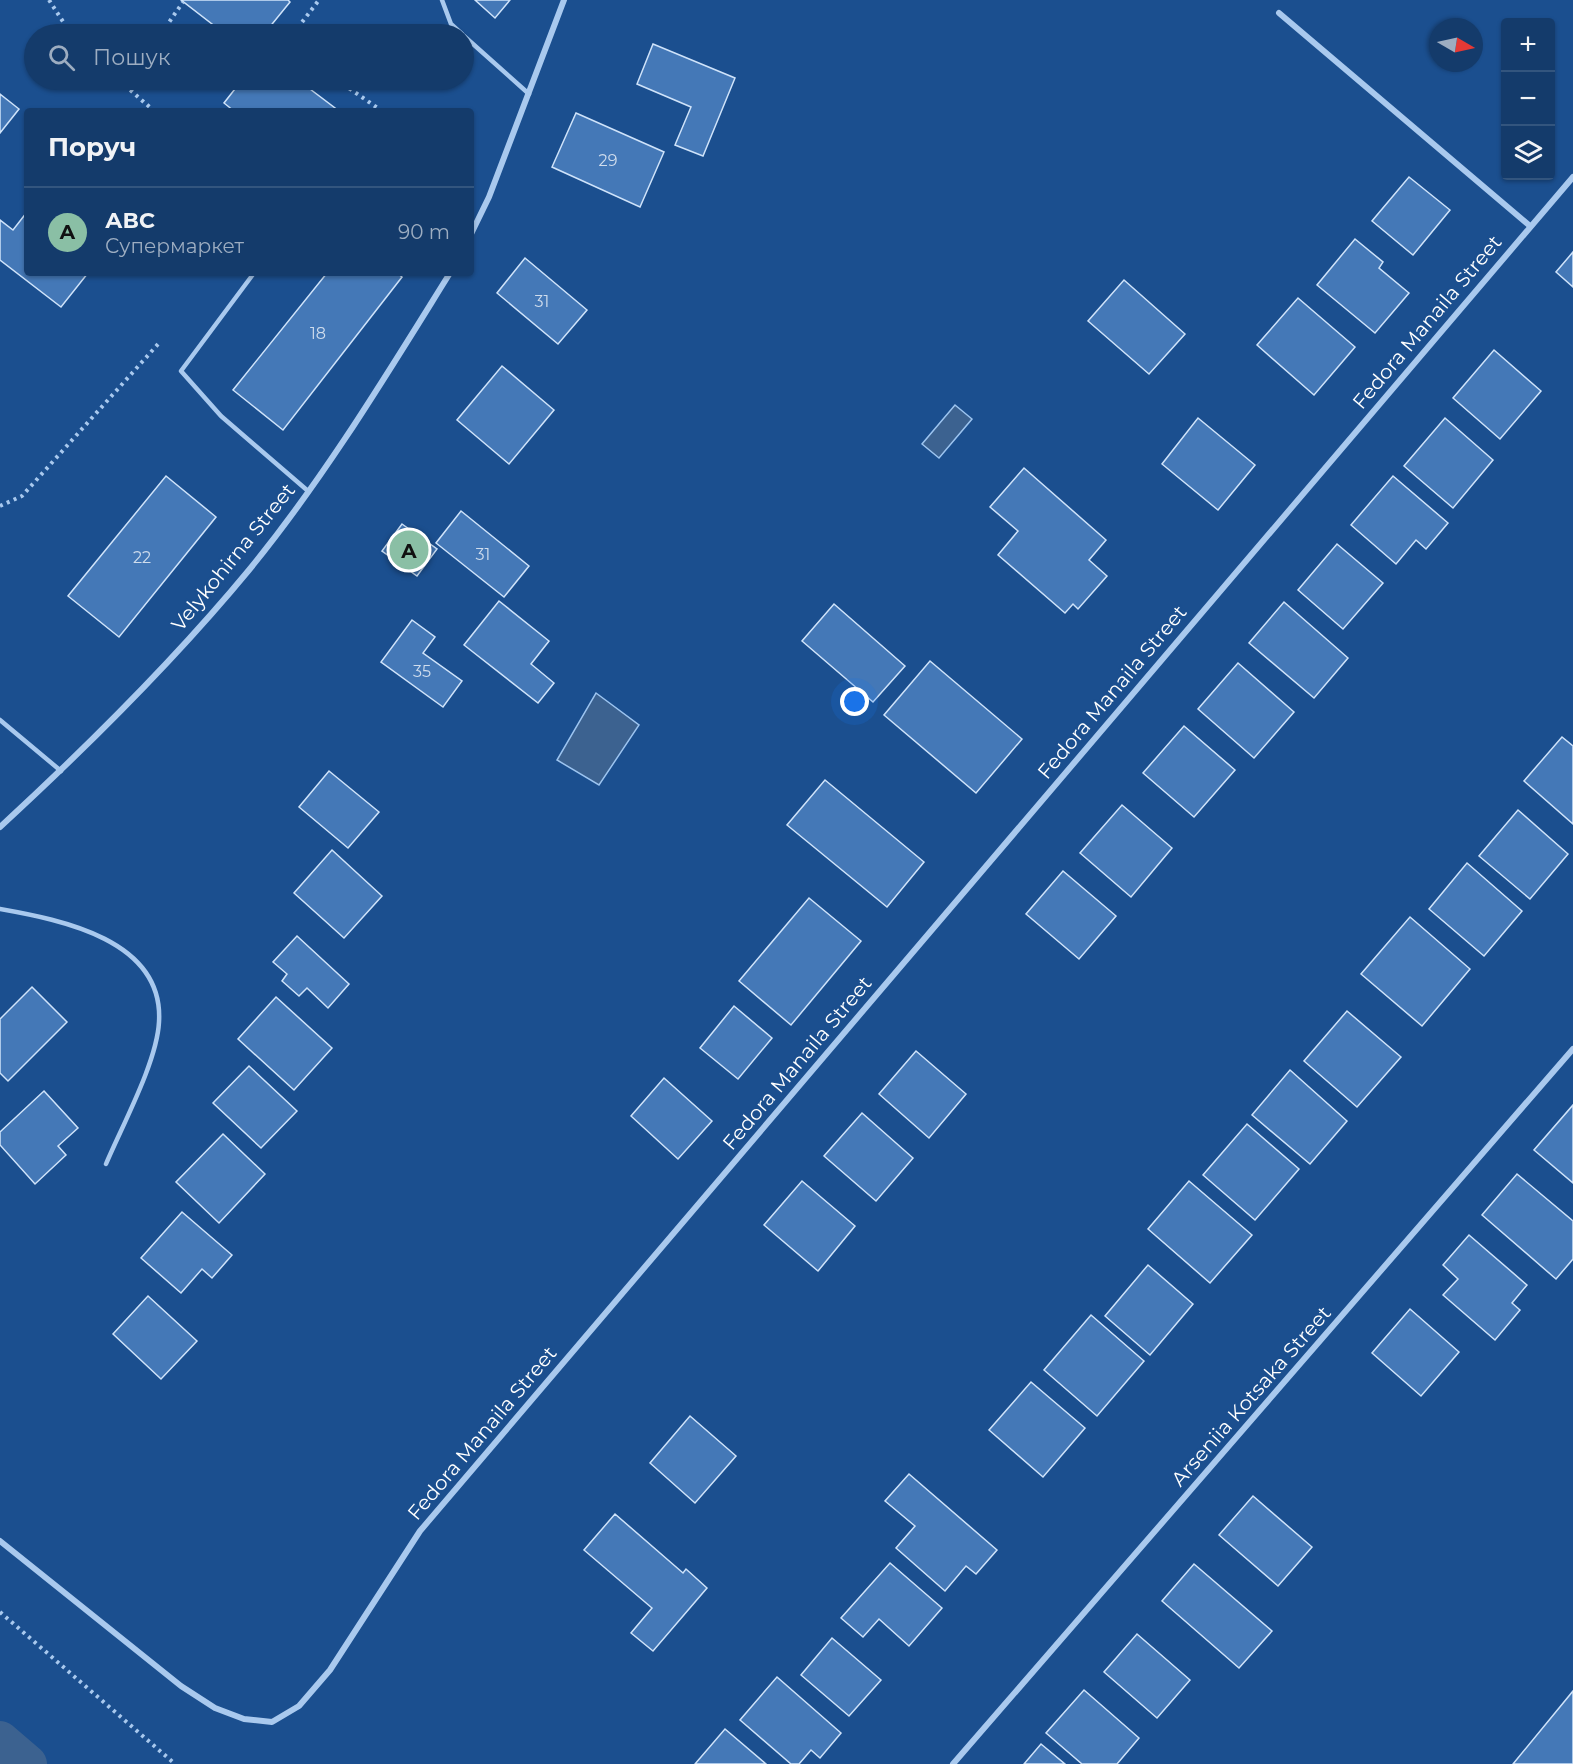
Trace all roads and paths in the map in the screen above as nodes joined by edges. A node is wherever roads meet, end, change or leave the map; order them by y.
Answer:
1 (49, 0) edge
2 (319, 0) edge
3 (442, 0) edge
4 (564, 0) edge
5 (183, 2) dead end
6 (1279, 13) dead end
7 (65, 24) edge
8 (168, 24) edge
9 (301, 24) edge
10 (451, 24) edge
11 (474, 45) edge
12 (130, 90) edge
13 (352, 90) edge
14 (530, 94) junction
15 (151, 108) edge
16 (378, 108) edge
17 (1573, 177) edge
18 (1530, 226) junction
19 (474, 228) edge
20 (252, 276) edge
21 (448, 276) edge
22 (159, 343) dead end
23 (308, 492) junction
24 (0, 506) edge
25 (0, 720) edge
26 (61, 771) junction
27 (0, 827) edge
28 (0, 909) edge
29 (1573, 1049) edge
30 (106, 1164) dead end
31 (0, 1541) edge
32 (0, 1612) edge
33 (175, 1764) edge
34 (953, 1764) edge

1 - 7 path
2 - 9 path
3 - 10 lane
4 - 14 street
5 - 8 path
6 - 18 street
11 - 14 lane
12 - 15 path
13 - 16 path
14 - 19 street
17 - 18 street, Fedora Manaila Street
18 - 31 street, Fedora Manaila Street
20 - 23 lane
21 - 23 street, Velykohirna Street
22 - 24 path
23 - 26 street, Velykohirna Street
25 - 26 lane
26 - 27 street, Velykohirna Street
28 - 30 lane
29 - 34 street, Arseniia Kotsaka Street
32 - 33 path

